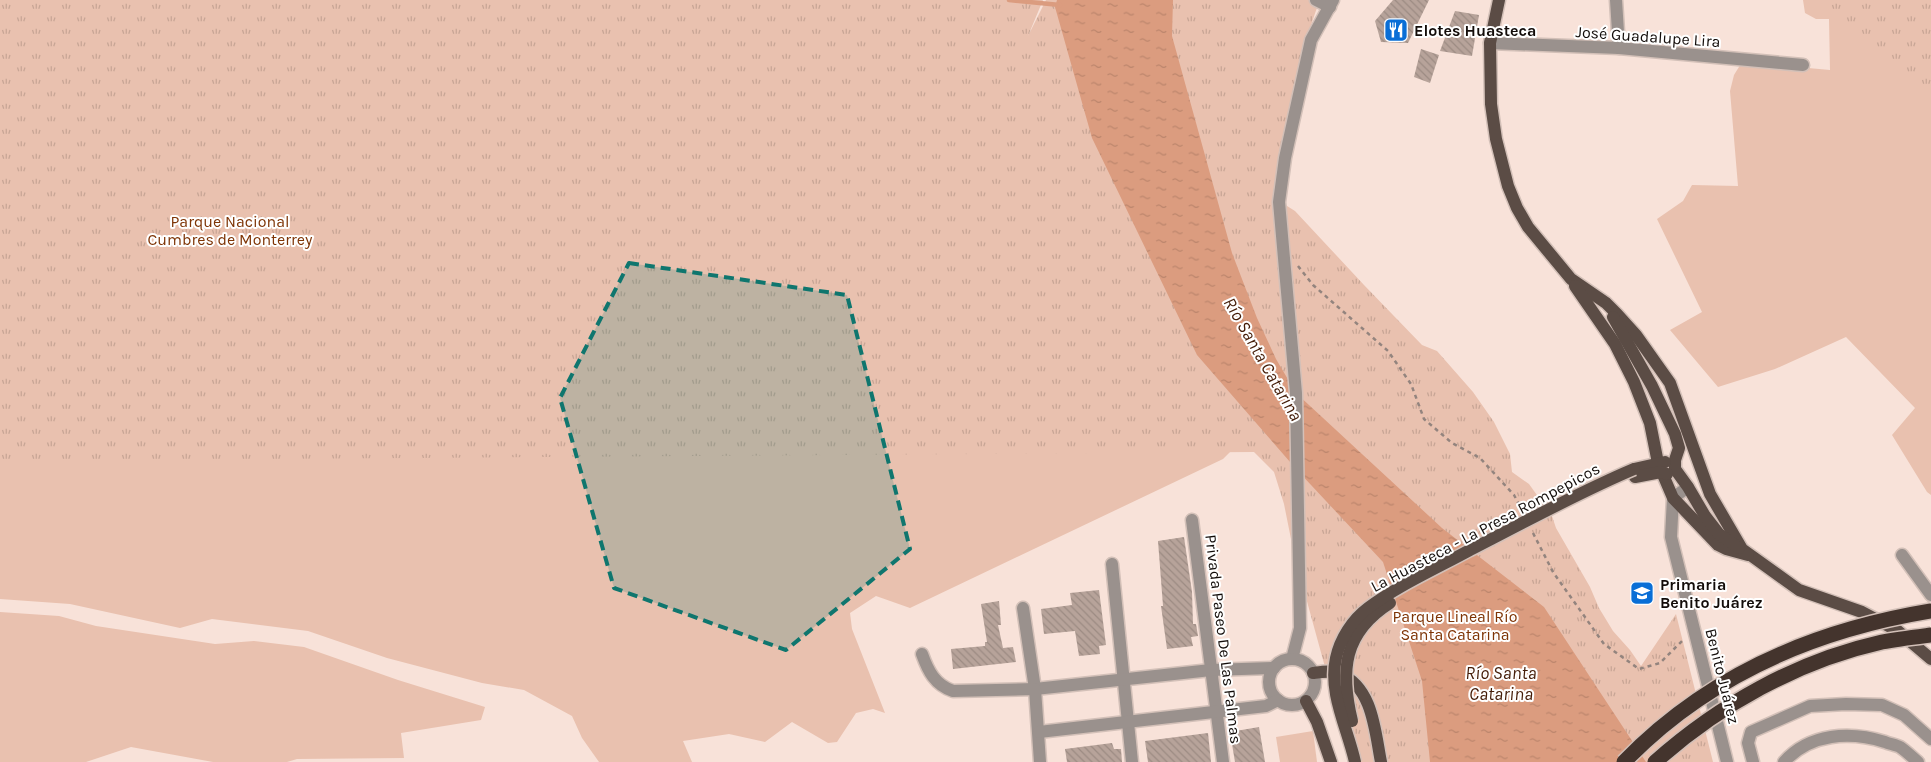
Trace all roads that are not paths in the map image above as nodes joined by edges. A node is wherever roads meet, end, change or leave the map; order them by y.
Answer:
1 (1316, 0) edge
2 (1499, 0) edge
3 (1616, 0) edge
4 (1332, 3) edge
5 (1490, 43) junction
6 (1619, 48) junction
7 (1803, 65) dead end
8 (1571, 279) junction
9 (1606, 303) junction
10 (1675, 460) junction
11 (1659, 468) junction
12 (1634, 473) junction
13 (1684, 483) junction
14 (1673, 498) junction
15 (1192, 520) dead end
16 (1746, 552) junction
17 (1902, 555) dead end
18 (1112, 564) dead end
19 (1931, 595) edge
20 (1023, 608) dead end
21 (1931, 611) edge
22 (1931, 634) edge
23 (922, 654) dead end
24 (1292, 659) junction
25 (1931, 659) edge
26 (1274, 668) junction
27 (1211, 670) junction
28 (1313, 673) junction
29 (1124, 678) junction
30 (1035, 688) junction
31 (1278, 700) junction
32 (1306, 701) junction
33 (1216, 711) junction
34 (1128, 720) junction
35 (1039, 732) junction
36 (1931, 739) edge
37 (1040, 762) edge
38 (1132, 762) edge
39 (1223, 762) edge
40 (1331, 762) edge
41 (1355, 762) edge
42 (1362, 762) edge
43 (1382, 762) edge
44 (1624, 762) edge
45 (1655, 762) edge
46 (1727, 762) edge
47 (1754, 762) edge
48 (1784, 762) edge
49 (1918, 762) edge

1 - 4 street
2 - 5 main road
3 - 6 street
4 - 24 street
5 - 6 street, José Guadalupe Lira
5 - 8 main road
6 - 7 street, José Guadalupe Lira
8 - 9 main road
8 - 11 main road
9 - 10 main road
9 - 16 main road
10 - 11 main road
10 - 13 main road
11 - 12 main road
11 - 13 main road
11 - 14 main road
12 - 41 main road, La Huasteca - La Presa Rompepicos, bridge
12 - 42 main road, La Huasteca - La Presa Rompepicos, bridge
13 - 14 street
13 - 16 main road
14 - 16 main road
14 - 46 street, Benito Juárez
15 - 27 street, Privada Paseo De Las Palmas
16 - 25 main road
17 - 19 street
18 - 29 street
20 - 30 street
21 - 44 highway, bridge
22 - 45 highway, bridge
23 - 30 street
24 - 26 street
24 - 28 street
26 - 27 street
26 - 31 street
27 - 29 street
27 - 33 street, Privada Paseo De Las Palmas
28 - 32 street
28 - 43 main road
29 - 30 street
29 - 34 street
30 - 35 street
31 - 32 street
31 - 33 street
32 - 40 main road
33 - 34 street
33 - 39 street, Privada Paseo De Las Palmas
34 - 35 street
34 - 38 street
35 - 37 street
36 - 47 street
48 - 49 street

